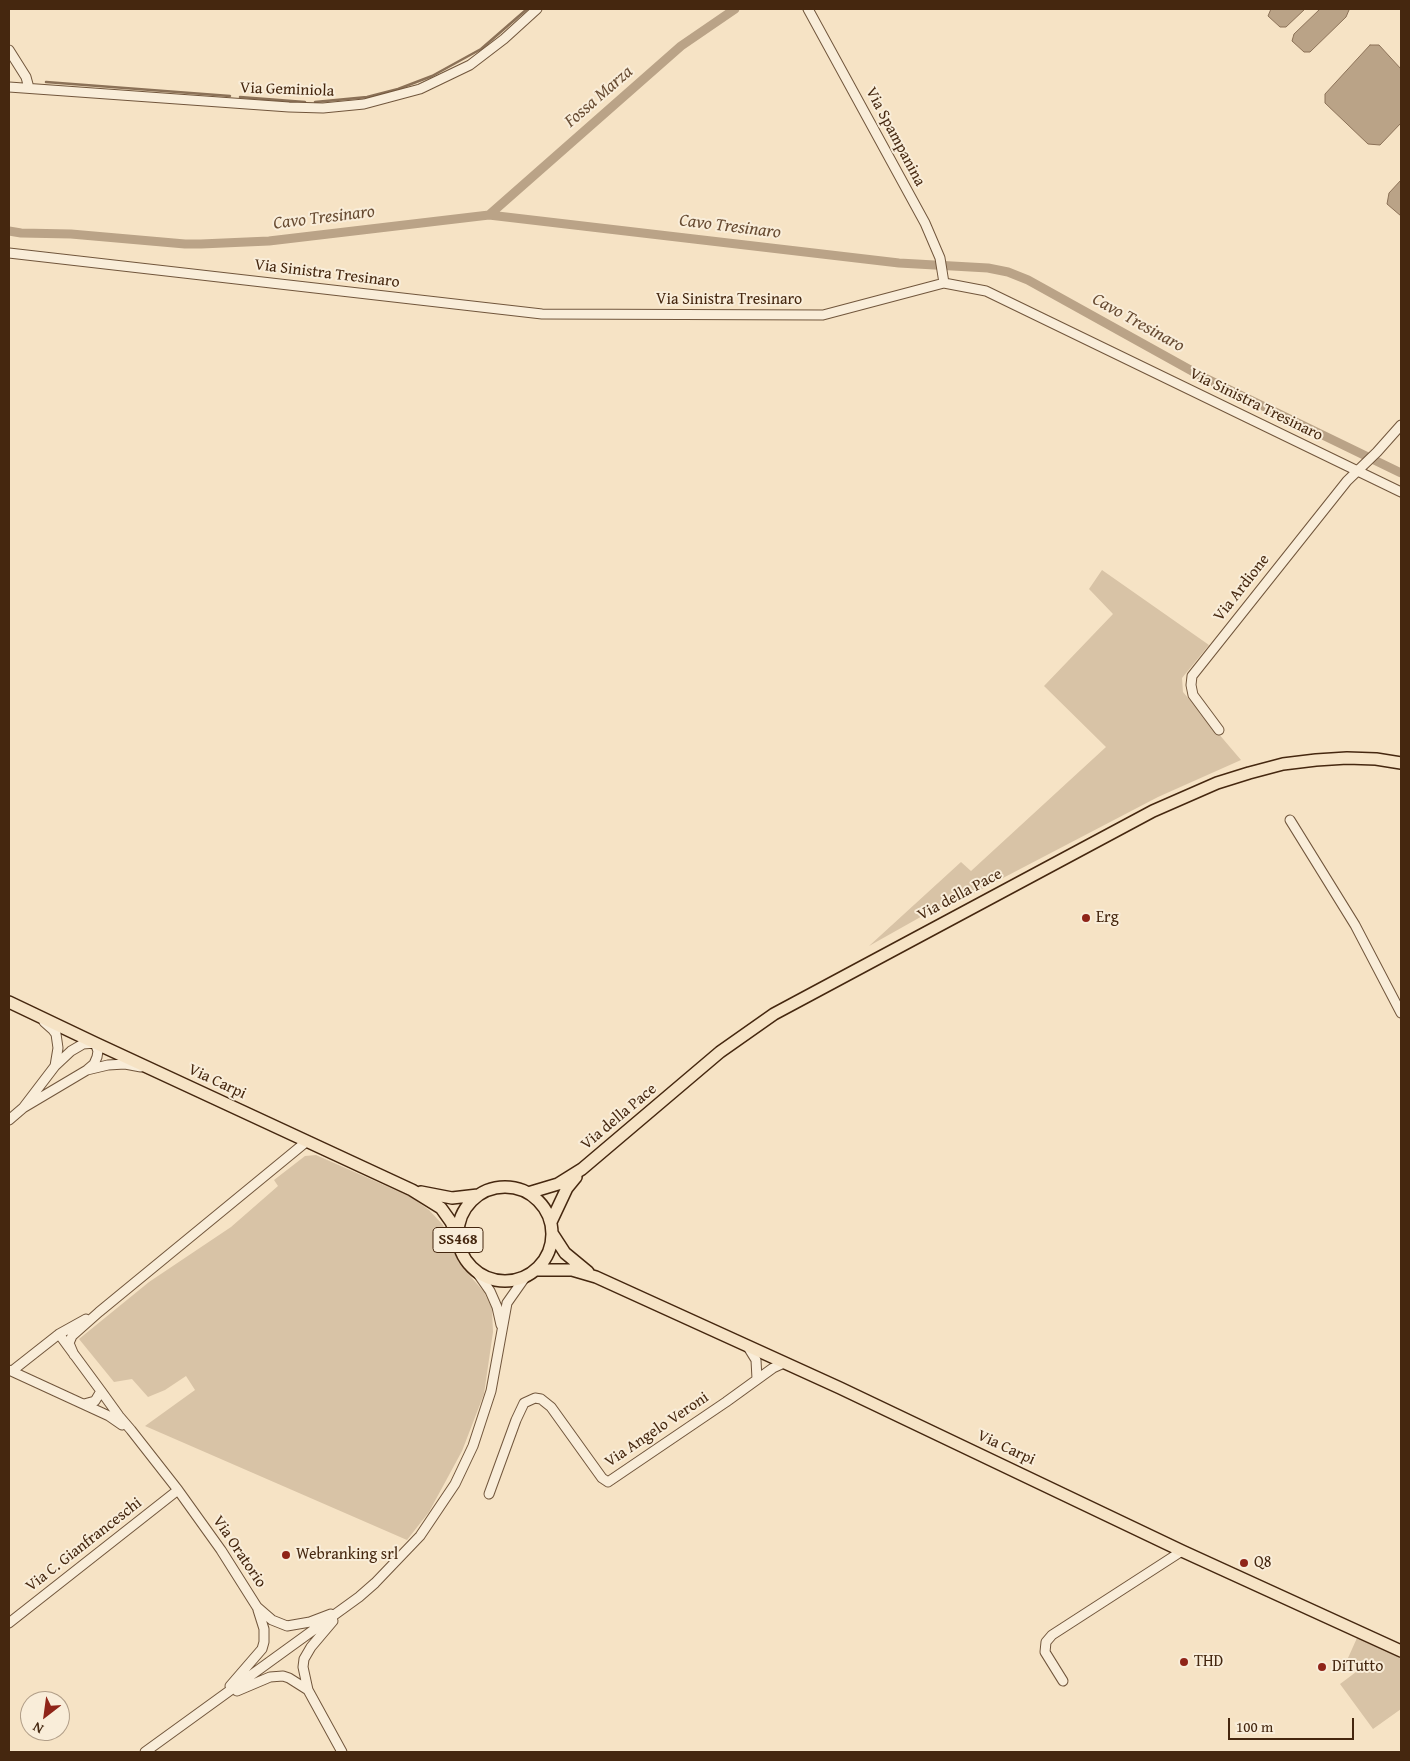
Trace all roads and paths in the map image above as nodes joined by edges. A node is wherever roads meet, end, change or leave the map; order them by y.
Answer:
1 (537, 9) edge
2 (808, 9) edge
3 (9, 50) edge
4 (9, 87) edge
5 (29, 88) junction
6 (9, 253) edge
7 (944, 283) junction
8 (1401, 425) edge
9 (1359, 469) junction
10 (1401, 492) edge
11 (1219, 730) dead end
12 (1401, 763) edge
13 (1290, 820) dead end
14 (9, 1002) edge
15 (29, 1011) junction
16 (1401, 1013) edge
17 (95, 1043) junction
18 (55, 1066) junction
19 (147, 1068) junction
20 (87, 1070) junction
21 (23, 1108) junction
22 (9, 1120) edge
23 (306, 1142) junction
24 (582, 1169) junction
25 (412, 1190) junction
26 (528, 1193) junction
27 (478, 1195) junction
28 (551, 1228) junction
29 (458, 1238) junction
30 (476, 1271) junction
31 (531, 1273) junction
32 (596, 1277) junction
33 (99, 1312) junction
34 (502, 1328) junction
35 (59, 1334) junction
36 (748, 1347) junction
37 (74, 1355) junction
38 (784, 1363) junction
39 (10, 1371) edge
40 (757, 1379) junction
41 (101, 1391) junction
42 (84, 1404) junction
43 (138, 1438) junction
44 (178, 1490) junction
45 (489, 1494) dead end
46 (1182, 1551) junction
47 (257, 1607) junction
48 (343, 1609) junction
49 (9, 1623) edge
50 (1401, 1651) edge
51 (1063, 1680) dead end
52 (308, 1690) junction
53 (219, 1699) junction
54 (145, 1752) edge
55 (342, 1752) edge

1 - 5 street, Via Geminiola
2 - 7 street, Via Spampanina
3 - 5 street
4 - 5 street, Via Geminiola
6 - 7 street, Via Sinistra Tresinaro
7 - 9 street, Via Sinistra Tresinaro
8 - 9 street, Via Ardione
9 - 10 street, Via Sinistra Tresinaro
9 - 11 street, Via Ardione
12 - 24 main road, Via della Pace
13 - 16 street
14 - 15 main road, Via Carpi / SS468
15 - 17 main road, Via Carpi / SS468
15 - 18 street
17 - 18 street
17 - 19 main road, Via Carpi / SS468
17 - 20 street
18 - 21 street
19 - 20 street
19 - 23 main road, Via Carpi / SS468
20 - 21 street
21 - 22 street
23 - 25 main road, Via Carpi / SS468
23 - 33 street, Via Oratorio
24 - 26 main road, Via della Pace
24 - 28 main road, Via della Pace
25 - 27 main road, Via Carpi / SS468
25 - 29 main road, Via Carpi / SS468
26 - 27 main road, Via Carpi / SS468
26 - 28 main road, Via Carpi
27 - 29 main road, SS468
28 - 31 main road
28 - 32 main road, Via Carpi
29 - 30 main road, Via Carpi / SS468
30 - 31 main road, Via Carpi / SS468
30 - 34 street
31 - 32 main road, Via Carpi
31 - 34 street
32 - 36 main road, Via Carpi
33 - 35 street, Via Oratorio
33 - 37 street, Via Oratorio
34 - 48 street
35 - 37 street, Via Oratorio
35 - 39 street, Via Oratorio
36 - 38 main road, Via Carpi
36 - 40 street
37 - 41 street, Via Oratorio
38 - 40 street, Via Angelo Veroni
38 - 46 main road, Via Carpi
39 - 42 street, Via Oratorio
40 - 45 street, Via Angelo Veroni
41 - 42 street
41 - 43 street, Via Oratorio
42 - 43 street, Via Oratorio
43 - 44 street, Via Oratorio
44 - 47 street, Via Oratorio
44 - 49 street, Via C. Gianfranceschi
46 - 50 main road, Via Carpi
46 - 51 street
47 - 48 street, Via Oratorio
47 - 53 street
48 - 52 street
48 - 53 street
52 - 53 street
52 - 55 street
53 - 54 street

